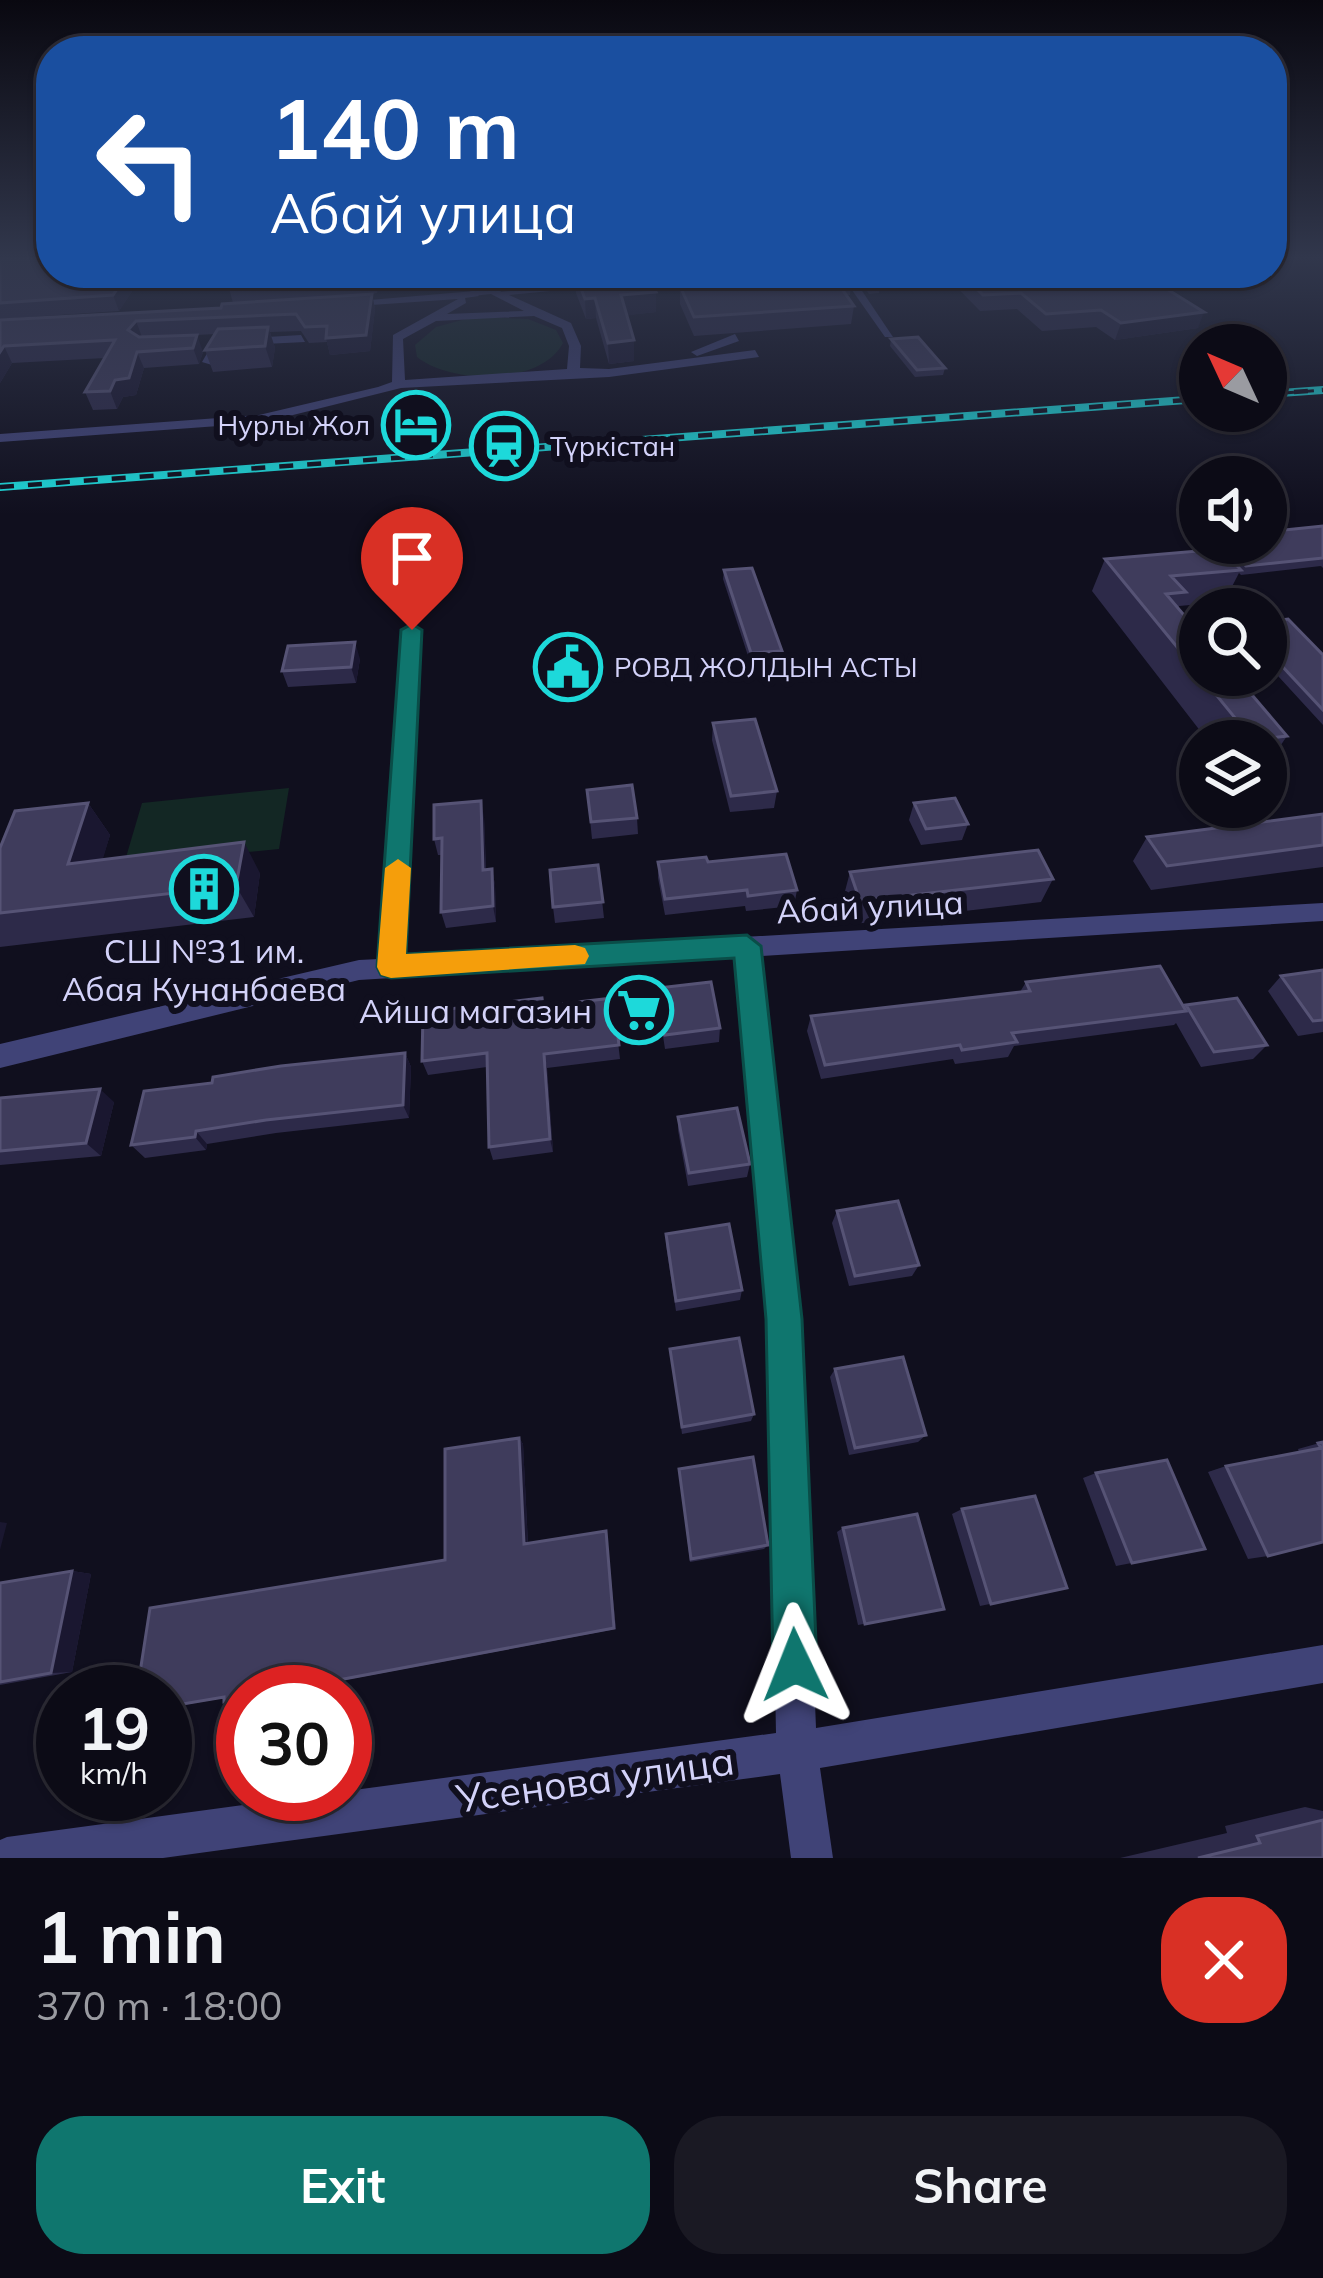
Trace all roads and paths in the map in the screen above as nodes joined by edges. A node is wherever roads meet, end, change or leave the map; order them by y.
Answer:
1 (226, 342) edge
2 (397, 342) edge
3 (573, 342) edge
4 (725, 342) edge
5 (755, 354) dead end
6 (208, 362) edge
7 (656, 367) junction
8 (573, 372) junction
9 (399, 384) junction
10 (0, 438) edge
11 (412, 630) dead end
12 (1323, 912) edge
13 (747, 946) junction
14 (391, 967) junction
15 (0, 1056) edge
16 (1323, 1664) edge
17 (797, 1751) junction
18 (7, 1858) edge
19 (812, 1858) edge

1 - 6 street
2 - 9 street
3 - 8 street
4 - 7 street
5 - 7 street
7 - 8 street
8 - 9 street
9 - 10 street
11 - 14 street
12 - 13 street, Абай улица
13 - 14 street, Абай улица
13 - 17 street
14 - 15 street, Абай улица
16 - 17 street, Усенова улица
17 - 18 street, Усенова улица
17 - 19 street

